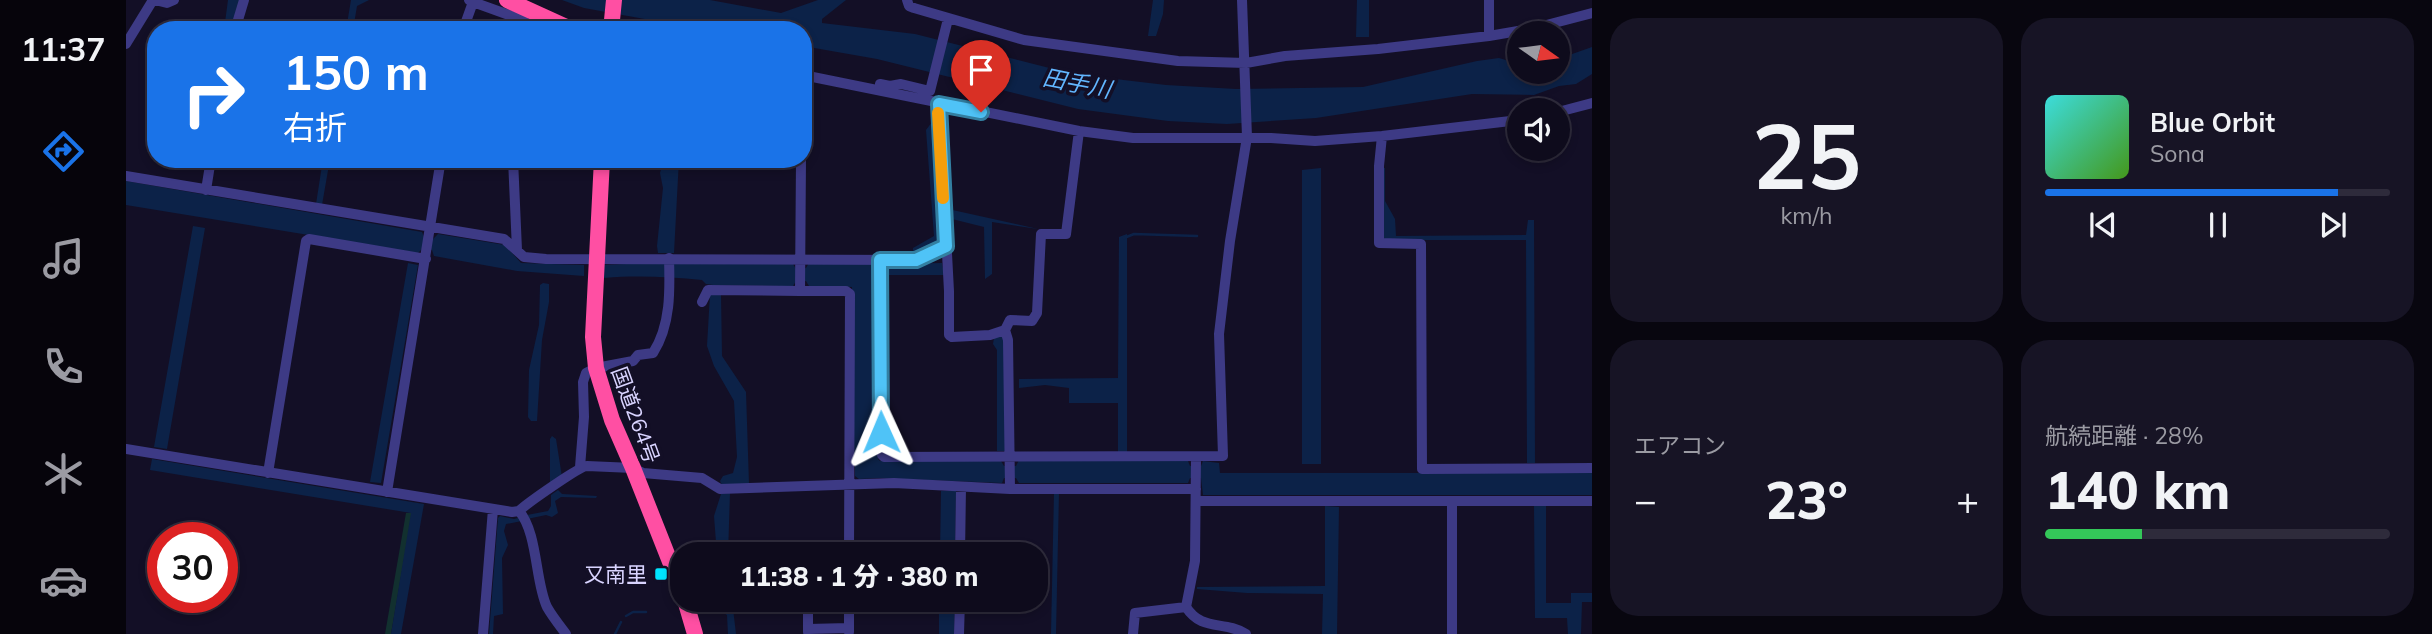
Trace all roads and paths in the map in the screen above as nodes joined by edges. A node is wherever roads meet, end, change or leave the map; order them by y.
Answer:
1 (154, 0) edge
2 (174, 0) edge
3 (244, 0) edge
4 (507, 0) edge
5 (614, 0) edge
6 (907, 0) edge
7 (1242, 0) edge
8 (1489, 0) edge
9 (471, 1) edge
10 (1592, 13) edge
11 (237, 21) edge
12 (465, 21) edge
13 (510, 21) edge
14 (553, 21) edge
15 (612, 21) edge
16 (947, 21) junction
17 (1489, 36) junction
18 (126, 44) edge
19 (1246, 66) junction
20 (812, 77) edge
21 (852, 84) junction
22 (1592, 103) edge
23 (939, 104) junction
24 (1570, 109) edge
25 (1507, 121) edge
26 (1079, 131) junction
27 (1247, 134) junction
28 (1382, 136) junction
29 (210, 168) edge
30 (440, 168) edge
31 (513, 168) edge
32 (602, 168) edge
33 (801, 168) edge
34 (126, 176) edge
35 (206, 190) junction
36 (430, 233) junction
37 (946, 246) junction
38 (517, 250) junction
39 (426, 255) junction
40 (596, 260) junction
41 (669, 260) junction
42 (880, 260) junction
43 (800, 263) junction
44 (800, 287) junction
45 (702, 303) dead end
46 (1005, 330) junction
47 (596, 368) junction
48 (126, 449) edge
49 (1009, 461) junction
50 (1196, 461) junction
51 (580, 467) junction
52 (633, 468) junction
53 (1592, 468) edge
54 (268, 472) junction
55 (849, 483) junction
56 (1010, 484) junction
57 (1196, 484) junction
58 (961, 486) junction
59 (387, 492) junction
60 (1196, 501) junction
61 (1452, 501) junction
62 (1592, 501) edge
63 (493, 509) junction
64 (519, 511) junction
65 (849, 542) edge
66 (960, 542) edge
67 (670, 562) edge
68 (1186, 607) junction
69 (689, 612) edge
70 (808, 612) edge
71 (849, 612) edge
72 (960, 612) edge
73 (808, 631) edge
74 (849, 631) edge
75 (483, 634) edge
76 (566, 634) edge
77 (695, 634) edge
78 (960, 634) edge
79 (1133, 634) edge
80 (1246, 634) edge
81 (1452, 634) edge

1 - 2 street
1 - 18 street
3 - 11 street
4 - 14 highway
5 - 15 highway
6 - 16 street
7 - 19 street
8 - 17 street
9 - 12 street
9 - 13 street
10 - 17 street
16 - 19 street
16 - 21 street
17 - 19 street
19 - 27 street
20 - 21 street
21 - 23 street
22 - 24 street
23 - 26 street
23 - 37 street
25 - 28 street
26 - 27 street
26 - 46 street
27 - 28 street
27 - 50 street
28 - 53 street
29 - 35 street
30 - 36 street
31 - 38 street
32 - 40 highway, 国道264号
33 - 43 street
34 - 35 street
35 - 36 street
36 - 38 street
36 - 39 street
37 - 42 street
37 - 46 street
38 - 40 street
39 - 54 street
39 - 59 street
40 - 41 street
40 - 47 highway, 国道264号
41 - 43 street
41 - 47 street
42 - 43 street
42 - 49 street
43 - 44 street
44 - 45 street
44 - 55 street
46 - 49 street
47 - 51 street
47 - 52 highway, 国道264号
48 - 54 street
49 - 50 street
49 - 56 street
50 - 57 street
51 - 52 street
51 - 64 street
52 - 55 street
52 - 67 highway, 国道264号
54 - 59 street
55 - 58 street
55 - 65 street
56 - 57 street
56 - 58 street
57 - 60 street
58 - 66 street
59 - 63 street
60 - 61 street
60 - 68 street
61 - 62 street
61 - 81 street
63 - 64 street
63 - 75 street
64 - 76 street
68 - 79 street
68 - 80 street
69 - 77 highway
70 - 73 street
71 - 74 street
72 - 78 street
73 - 74 street

